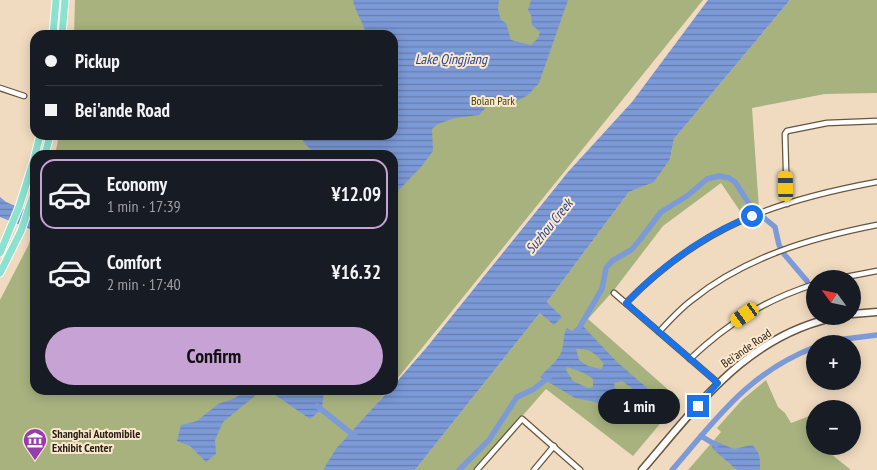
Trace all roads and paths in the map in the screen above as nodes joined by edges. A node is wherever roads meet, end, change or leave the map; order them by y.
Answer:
1 (56, 0) edge
2 (65, 0) edge
3 (53, 30) edge
4 (62, 30) edge
5 (0, 88) edge
6 (24, 96) dead end
7 (877, 121) edge
8 (30, 172) edge
9 (877, 182) edge
10 (787, 204) junction
11 (30, 208) edge
12 (877, 225) edge
13 (0, 253) edge
14 (877, 271) edge
15 (0, 273) edge
16 (861, 274) edge
17 (806, 287) edge
18 (614, 293) dead end
19 (626, 303) junction
20 (877, 312) edge
21 (861, 313) edge
22 (811, 325) edge
23 (659, 332) junction
24 (690, 359) junction
25 (718, 383) junction
26 (554, 446) junction
27 (477, 470) edge
28 (534, 470) edge
29 (580, 470) edge
30 (642, 470) edge

1 - 3 main road
2 - 4 main road
5 - 6 street
7 - 10 street
8 - 13 main road
9 - 10 street
10 - 19 street
11 - 15 main road
12 - 23 street
14 - 16 street
17 - 24 street
18 - 19 street
19 - 23 street
20 - 21 street
22 - 25 street, Bei'ande Road
23 - 24 street
24 - 25 street
25 - 30 street, Bei'ande Road
26 - 27 street
26 - 28 street
26 - 29 street

